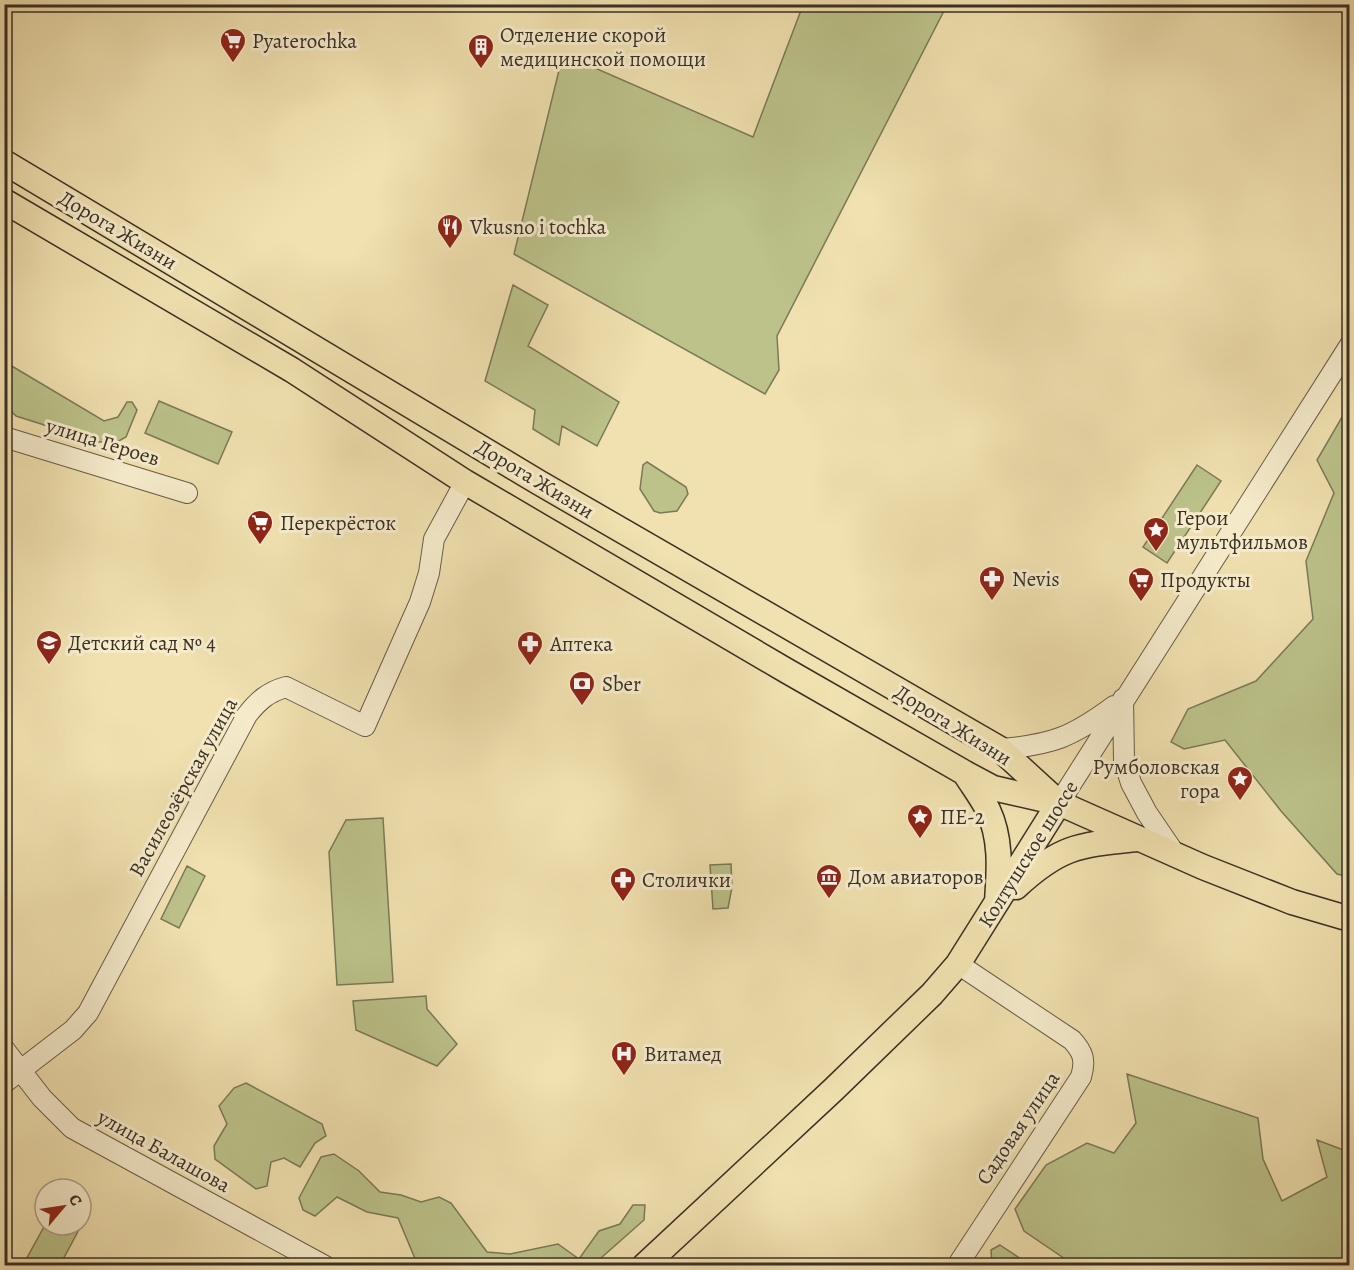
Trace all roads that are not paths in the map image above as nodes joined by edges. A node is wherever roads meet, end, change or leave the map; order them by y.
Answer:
1 (4, 162) edge
2 (4, 201) edge
3 (1350, 345) edge
4 (4, 437) edge
5 (465, 482) junction
6 (187, 493) dead end
7 (1123, 699) junction
8 (1000, 749) junction
9 (965, 773) junction
10 (1059, 803) junction
11 (1138, 838) junction
12 (1177, 857) junction
13 (997, 905) junction
14 (1350, 919) edge
15 (958, 964) junction
16 (4, 1049) edge
17 (21, 1071) junction
18 (4, 1083) edge
19 (325, 1266) edge
20 (644, 1266) edge
21 (957, 1266) edge

1 - 8 main road, Дорога Жизни
2 - 5 main road, Дорога Жизни
3 - 7 street, Колтушское шоссе
4 - 6 street, улица Героев
5 - 9 main road, Дорога Жизни
5 - 17 street, Василеозёрская улица
7 - 8 street
7 - 10 street, Колтушское шоссе
7 - 12 street
8 - 10 main road, Дорога Жизни
9 - 10 main road, Дорога Жизни
9 - 13 main road
10 - 11 main road, Дорога Жизни
10 - 13 main road, Колтушское шоссе
11 - 12 main road, Дорога Жизни
11 - 13 main road
12 - 14 main road, Дорога Жизни
13 - 15 main road, Колтушское шоссе
15 - 20 main road, Колтушское шоссе
15 - 21 street, Садовая улица
16 - 17 street, улица Балашова
17 - 18 street, Василеозёрская улица
17 - 19 street, улица Балашова

